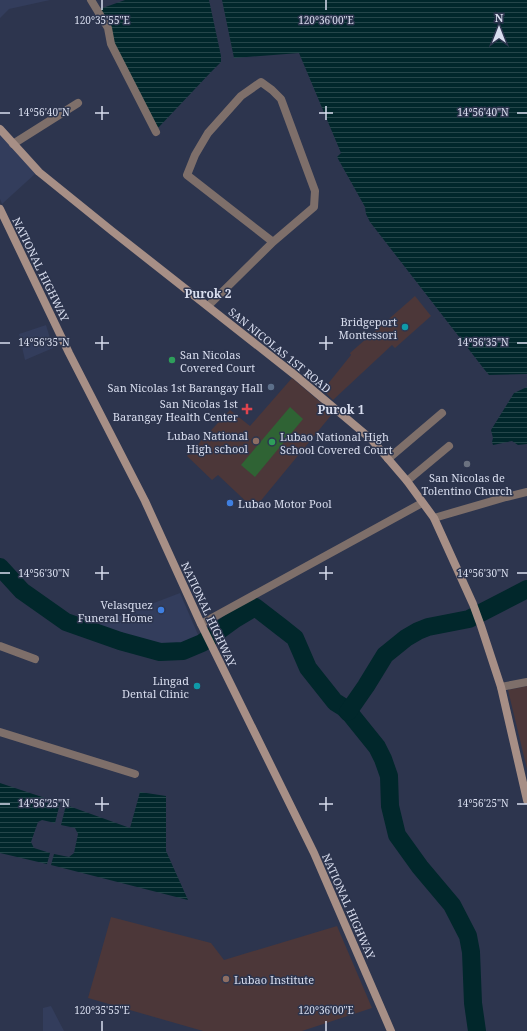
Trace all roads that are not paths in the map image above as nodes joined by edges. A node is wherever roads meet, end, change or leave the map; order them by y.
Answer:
1 (91, 0) edge
2 (78, 103) dead end
3 (0, 129) edge
4 (156, 132) dead end
5 (13, 144) junction
6 (0, 209) edge
7 (273, 242) junction
8 (208, 306) junction
9 (442, 413) dead end
10 (449, 446) dead end
11 (388, 459) junction
12 (407, 481) junction
13 (527, 492) edge
14 (422, 503) junction
15 (434, 518) junction
16 (202, 626) junction
17 (0, 646) edge
18 (35, 659) dead end
19 (527, 682) edge
20 (501, 687) junction
21 (0, 732) edge
22 (135, 774) dead end
23 (527, 800) edge
24 (390, 1031) edge

1 - 4 street
2 - 5 street
3 - 5 main road, SAN NICOLAS 1ST ROAD
5 - 8 main road, SAN NICOLAS 1ST ROAD
6 - 16 main road, NATIONAL HIGHWAY
7 - 7 street
7 - 8 street
8 - 11 main road, SAN NICOLAS 1ST ROAD
9 - 11 street
10 - 12 street
11 - 12 main road, SAN NICOLAS 1ST ROAD
12 - 14 main road, SAN NICOLAS 1ST ROAD
13 - 15 street
14 - 15 main road, SAN NICOLAS 1ST ROAD
14 - 16 street
15 - 20 main road, SAN NICOLAS 1ST ROAD
16 - 24 main road, NATIONAL HIGHWAY
17 - 18 street
19 - 20 street
20 - 23 main road, SAN NICOLAS 1ST ROAD
21 - 22 street

